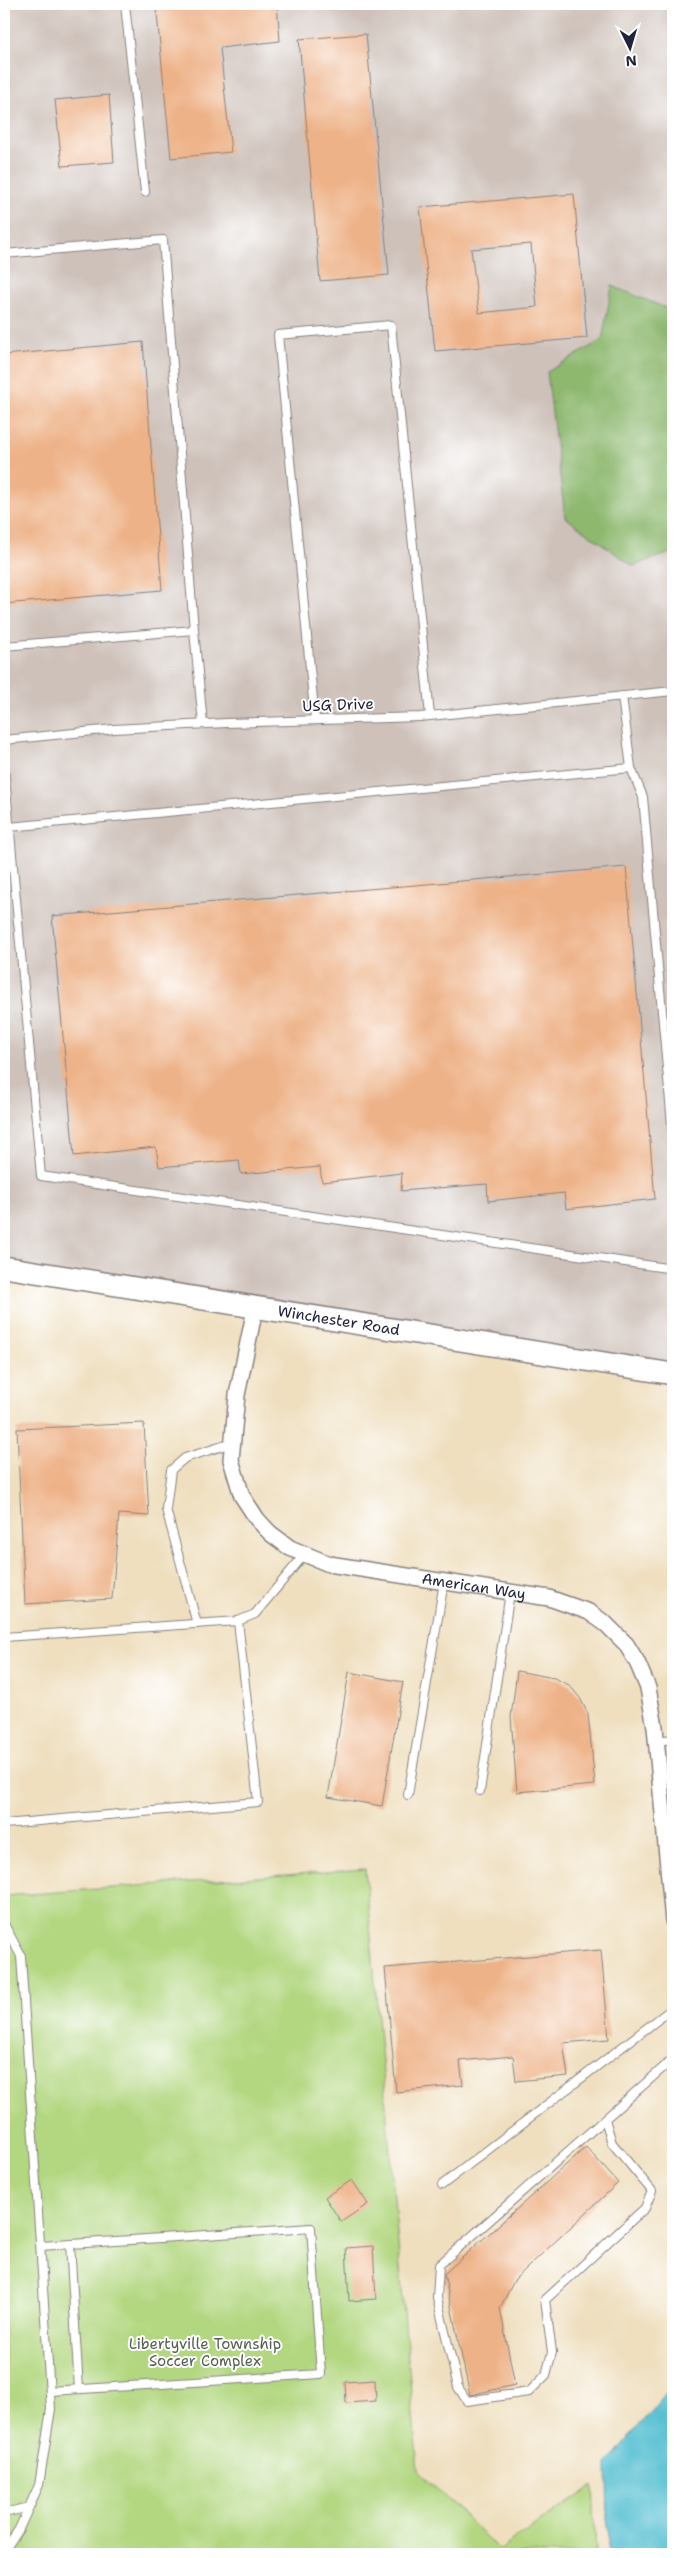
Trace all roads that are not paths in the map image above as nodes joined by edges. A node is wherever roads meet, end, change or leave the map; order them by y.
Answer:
1 (125, 4) edge
2 (145, 192) dead end
3 (4, 254) edge
4 (194, 630) junction
5 (4, 646) edge
6 (673, 691) edge
7 (622, 696) junction
8 (430, 716) junction
9 (315, 720) junction
10 (203, 724) junction
11 (4, 740) edge
12 (4, 766) edge
13 (631, 768) junction
14 (9, 827) junction
15 (673, 1136) edge
16 (4, 1267) edge
17 (673, 1269) edge
18 (255, 1309) junction
19 (673, 1374) edge
20 (232, 1442) junction
21 (304, 1555) junction
22 (444, 1582) junction
23 (510, 1592) junction
24 (238, 1621) junction
25 (197, 1624) junction
26 (4, 1637) edge
27 (673, 1739) edge
28 (656, 1741) junction
29 (480, 1792) dead end
30 (408, 1795) dead end
31 (4, 1824) edge
32 (673, 1921) edge
33 (4, 1924) edge
34 (673, 2008) edge
35 (673, 2059) edge
36 (605, 2119) junction
37 (442, 2185) dead end
38 (70, 2244) junction
39 (41, 2246) junction
40 (79, 2389) junction
41 (50, 2391) junction
42 (29, 2508) junction
43 (4, 2513) edge
44 (4, 2551) edge

1 - 2 lane
3 - 4 lane
4 - 5 lane
4 - 10 lane
6 - 7 lane, USG Drive
7 - 8 lane, USG Drive
7 - 13 lane
8 - 9 lane, USG Drive
8 - 9 lane
9 - 10 lane, USG Drive
10 - 11 lane, USG Drive
12 - 14 lane
13 - 14 lane
13 - 15 lane
14 - 17 lane
16 - 18 main road, Winchester Road
18 - 19 main road, Winchester Road
18 - 20 street, American Way
20 - 21 street, American Way
20 - 25 lane
21 - 22 street, American Way
21 - 24 lane
22 - 23 street, American Way
22 - 30 lane
23 - 28 street, American Way
23 - 29 lane
24 - 25 lane
24 - 31 lane
25 - 26 lane
27 - 28 lane
28 - 32 street, American Way
33 - 39 lane
34 - 37 lane
35 - 36 lane
36 - 36 lane
38 - 39 lane
38 - 40 lane
38 - 40 lane
39 - 41 lane
40 - 41 lane
41 - 42 lane
42 - 43 lane
42 - 44 lane

